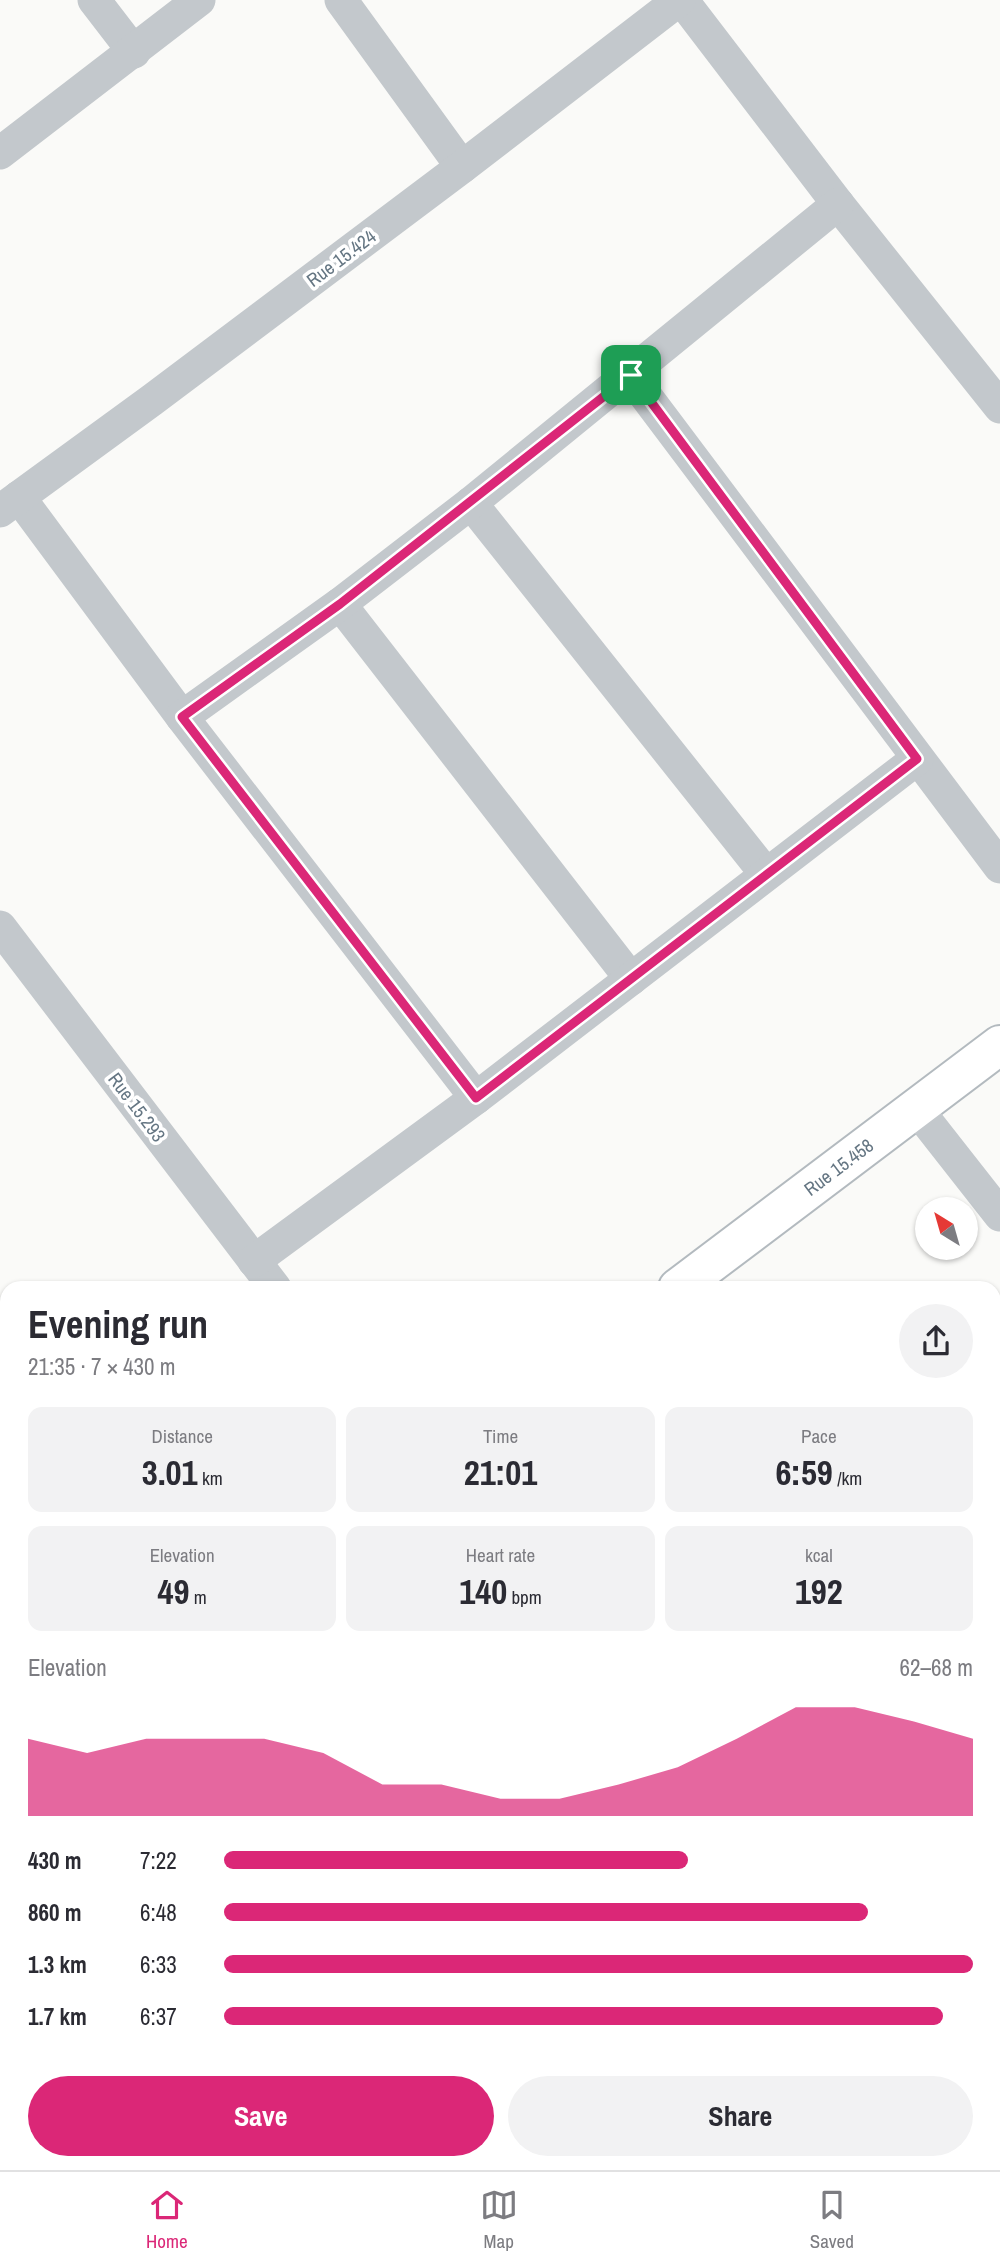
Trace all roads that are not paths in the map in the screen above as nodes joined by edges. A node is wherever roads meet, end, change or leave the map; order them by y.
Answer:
1 (94, 0) edge
2 (199, 0) edge
3 (341, 0) edge
4 (680, 0) edge
5 (134, 52) junction
6 (0, 153) edge
7 (462, 167) junction
8 (838, 204) junction
9 (631, 375) junction
10 (995, 390) edge
11 (471, 503) junction
12 (9, 504) edge
13 (340, 604) junction
14 (182, 717) junction
15 (917, 759) junction
16 (1000, 867) edge
17 (766, 874) junction
18 (0, 927) edge
19 (631, 979) junction
20 (1000, 1045) edge
21 (476, 1098) junction
22 (916, 1108) junction
23 (1000, 1215) edge
24 (254, 1261) junction
25 (270, 1281) edge
26 (687, 1281) edge

1 - 5 street
2 - 5 street
3 - 7 street
4 - 7 street, Rue 15.424
4 - 8 street
5 - 6 street
7 - 12 street, Rue 15.424
8 - 9 street
8 - 10 street
9 - 11 street
9 - 15 street
11 - 13 street
11 - 17 street
12 - 14 street
13 - 14 street
13 - 19 street
14 - 21 street
15 - 16 street
15 - 17 street
17 - 19 street
18 - 24 street, Rue 15.293
19 - 21 street
20 - 22 main road, Rue 15.458
21 - 24 street
22 - 23 street
22 - 26 main road, Rue 15.458
24 - 25 street, Rue 15.293

